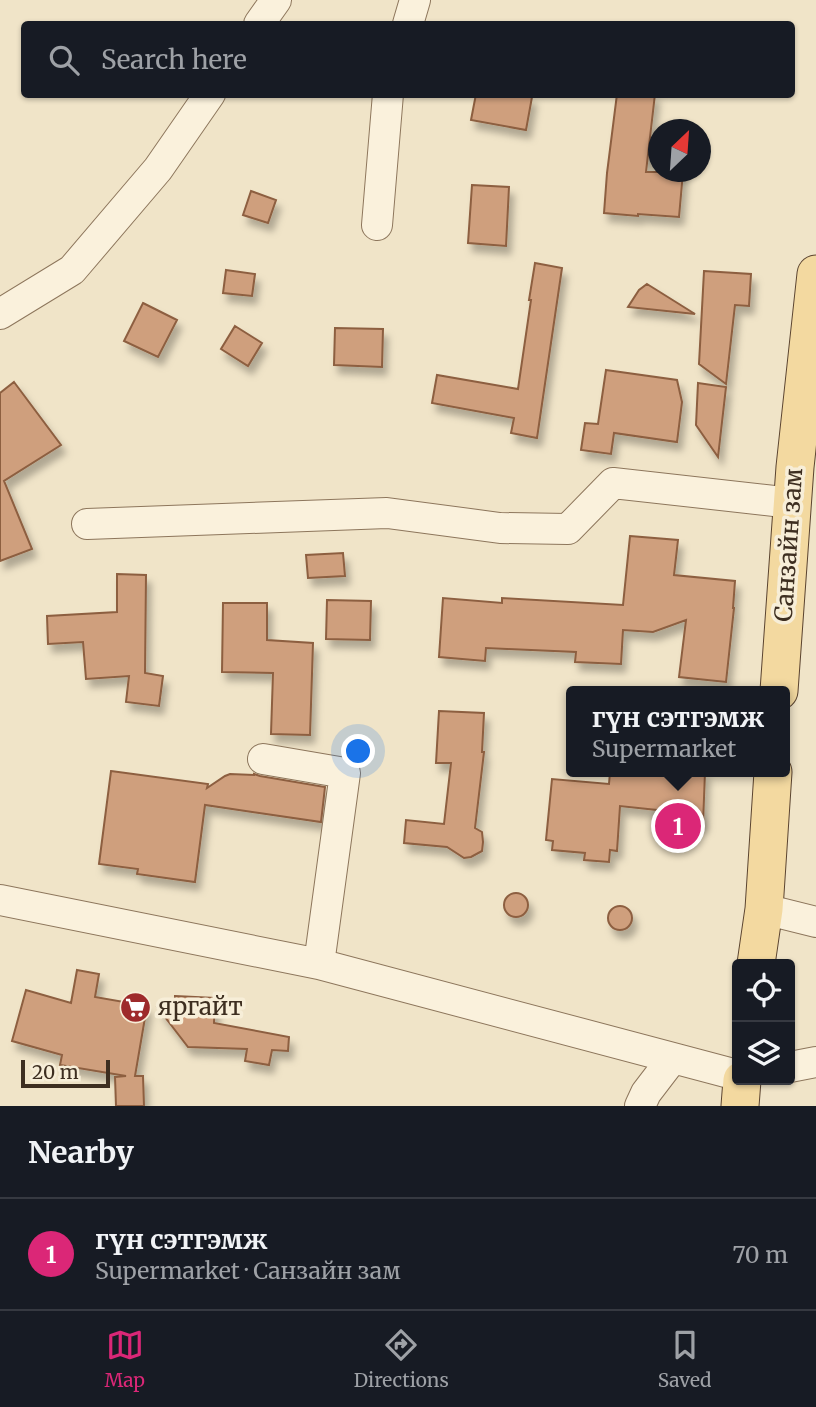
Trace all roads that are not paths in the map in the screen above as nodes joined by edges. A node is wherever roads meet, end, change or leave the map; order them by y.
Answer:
1 (276, 0) edge
2 (415, 0) edge
3 (261, 21) edge
4 (409, 21) edge
5 (207, 98) edge
6 (388, 98) edge
7 (377, 225) dead end
8 (816, 274) edge
9 (0, 314) edge
10 (805, 468) edge
11 (792, 503) junction
12 (87, 524) dead end
13 (779, 686) edge
14 (262, 760) dead end
15 (773, 777) edge
16 (0, 900) edge
17 (764, 909) junction
18 (816, 922) edge
19 (757, 959) edge
20 (319, 964) junction
21 (672, 1059) junction
22 (816, 1062) edge
23 (795, 1066) edge
24 (732, 1074) edge
25 (742, 1085) edge
26 (640, 1106) edge
27 (740, 1106) edge

1 - 3 street
2 - 4 street
5 - 9 street
6 - 7 street
8 - 10 main road, Санзайн зам
10 - 11 main road, Санзайн зам
11 - 12 street
11 - 13 main road, Санзайн зам
14 - 20 street
15 - 17 main road
16 - 20 street
17 - 18 street
17 - 19 main road
20 - 21 street
21 - 24 street
21 - 26 street
22 - 23 street
25 - 27 main road

